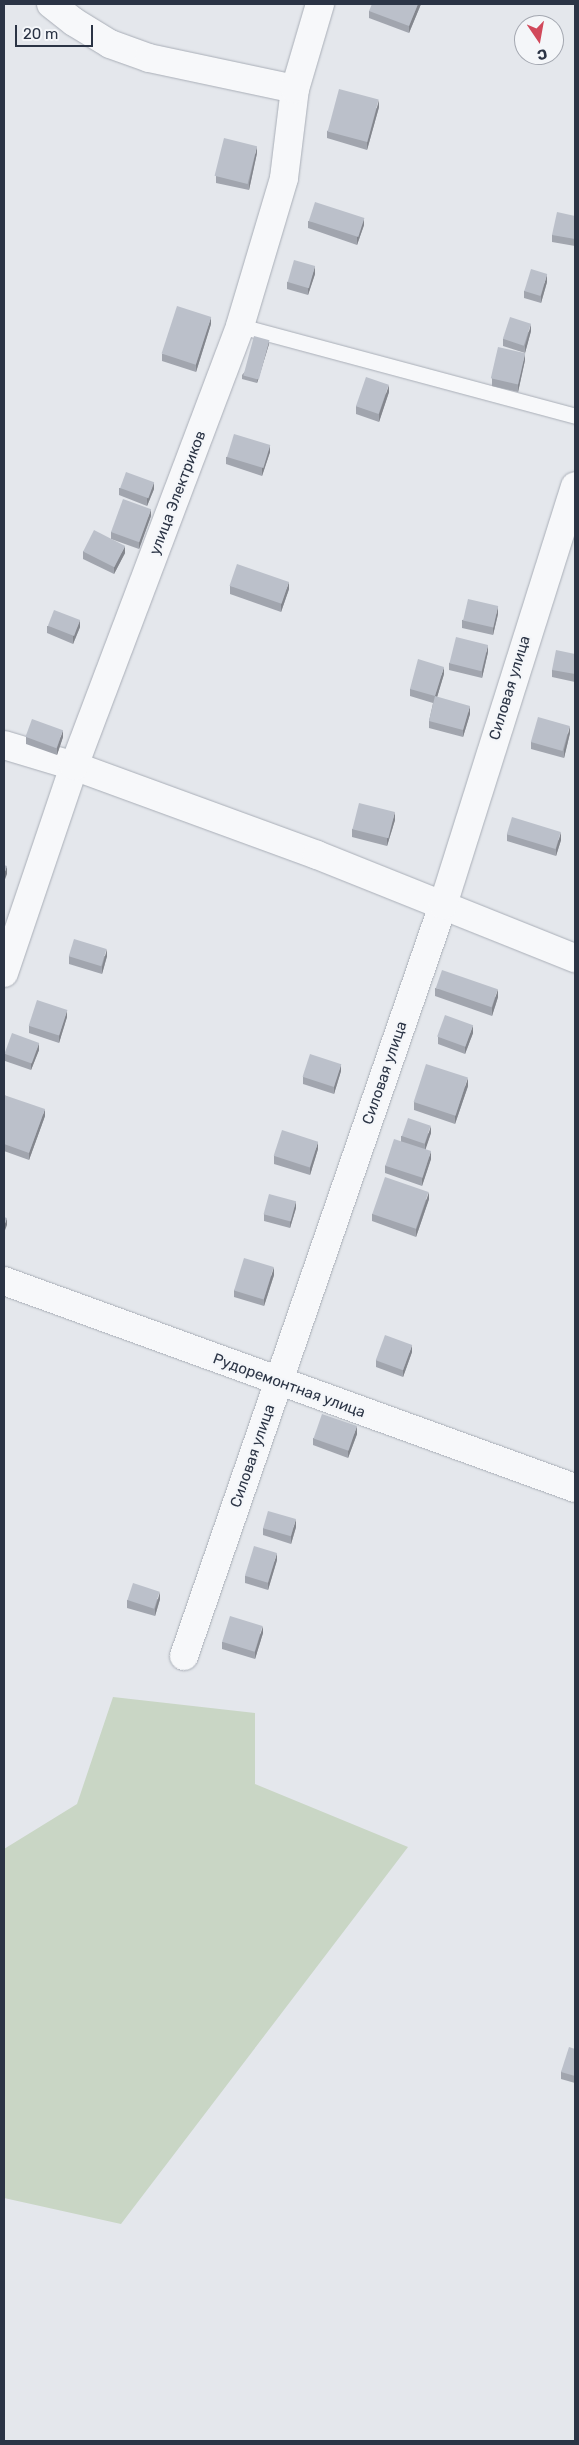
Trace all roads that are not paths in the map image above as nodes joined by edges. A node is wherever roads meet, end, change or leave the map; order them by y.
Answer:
1 (51, 4) edge
2 (320, 4) edge
3 (295, 89) junction
4 (240, 326) junction
5 (575, 416) edge
6 (575, 486) edge
7 (4, 745) edge
8 (74, 766) junction
9 (443, 905) junction
10 (575, 958) edge
11 (4, 973) edge
12 (4, 1281) edge
13 (278, 1382) junction
14 (575, 1488) edge
15 (184, 1656) dead end

1 - 3 street
2 - 3 street, улица Электриков
3 - 4 street, улица Электриков
4 - 5 lane
4 - 8 street, улица Электриков
6 - 9 street, Силовая улица
7 - 8 street
8 - 9 street
8 - 11 street, улица Электриков
9 - 10 street
9 - 13 street, Силовая улица
12 - 13 street, Рудоремонтная улица
13 - 14 street, Рудоремонтная улица
13 - 15 street, Силовая улица

